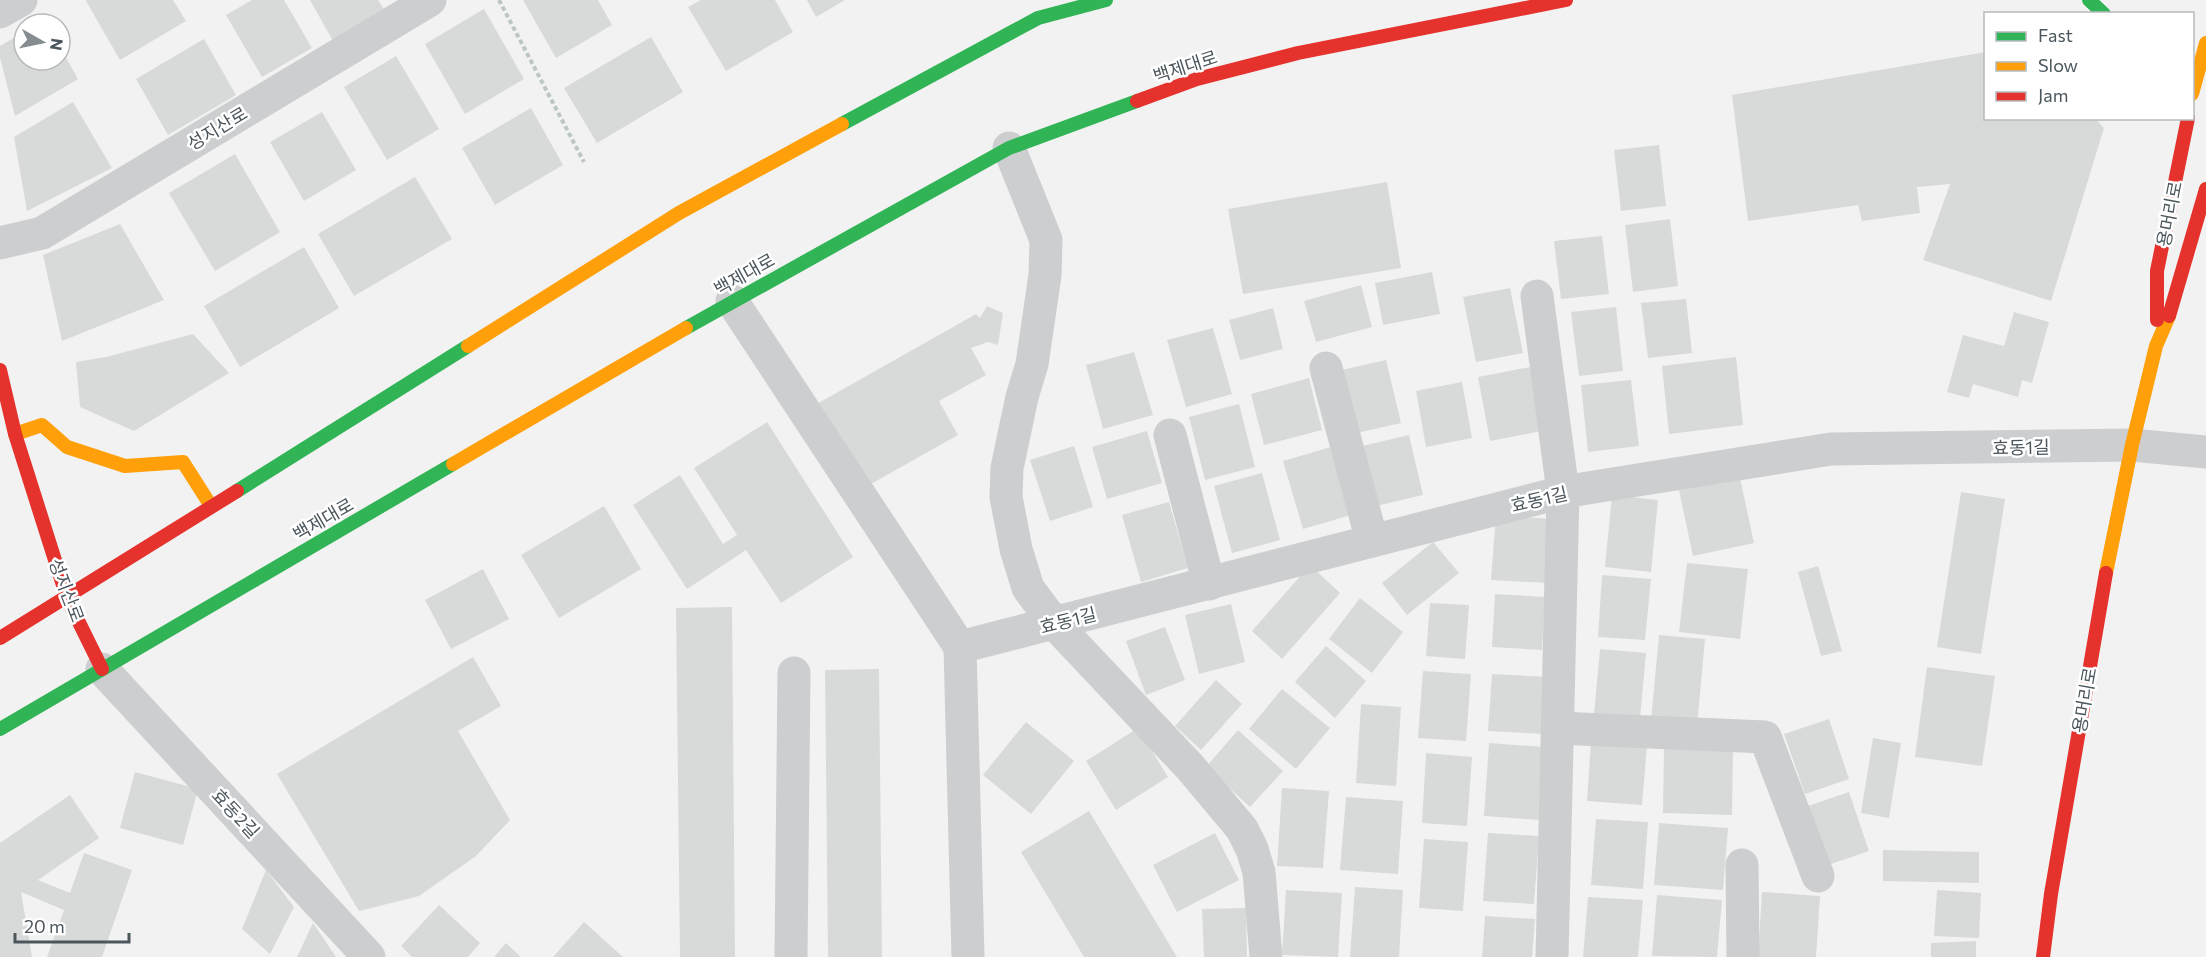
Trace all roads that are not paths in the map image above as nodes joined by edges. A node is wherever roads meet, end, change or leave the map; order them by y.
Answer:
1 (21, 0) edge
2 (430, 0) edge
3 (1106, 0) edge
4 (1566, 0) edge
5 (2089, 0) edge
6 (1034, 9) edge
7 (0, 12) edge
8 (2102, 12) edge
9 (2206, 43) edge
10 (2194, 90) edge
11 (2188, 120) edge
12 (1009, 148) junction
13 (2206, 189) edge
14 (0, 243) edge
15 (1537, 296) dead end
16 (732, 301) junction
17 (2156, 346) junction
18 (1326, 368) dead end
19 (0, 370) edge
20 (15, 434) junction
21 (1170, 435) dead end
22 (2132, 445) junction
23 (2206, 452) edge
24 (1563, 492) junction
25 (211, 506) junction
26 (1372, 541) junction
27 (1209, 584) junction
28 (67, 598) junction
29 (1054, 623) junction
30 (0, 638) edge
31 (960, 648) junction
32 (102, 669) junction
33 (794, 672) dead end
34 (1557, 728) junction
35 (0, 729) edge
36 (1742, 865) dead end
37 (1818, 876) dead end
38 (369, 957) edge
39 (791, 957) edge
40 (968, 957) edge
41 (1266, 957) edge
42 (1552, 957) edge
43 (1743, 957) edge
44 (2043, 957) edge

1 - 7 street
2 - 14 street, 성지산로
3 - 6 street
4 - 12 street, 백제대로
5 - 8 street
6 - 25 street
9 - 10 street
11 - 17 street, 용머리로
12 - 16 street, 백제대로
12 - 29 street
13 - 17 street, 용머리로
15 - 24 street
16 - 31 street
16 - 32 street, 백제대로
17 - 22 street, 용머리로
18 - 26 street
19 - 20 street, 성지산로
20 - 25 street
20 - 28 street, 성지산로
21 - 27 street
22 - 23 street
22 - 24 street, 효동1길
22 - 44 street, 용머리로
24 - 26 street, 효동1길
24 - 34 street
25 - 28 street
26 - 27 street, 효동1길
27 - 29 street, 효동1길
28 - 30 street
28 - 32 street, 성지산로
29 - 31 street, 효동1길
29 - 41 street
31 - 40 street
32 - 35 street, 백제대로
32 - 38 street, 효동2길
33 - 39 street
34 - 37 street
34 - 42 street
36 - 43 street

